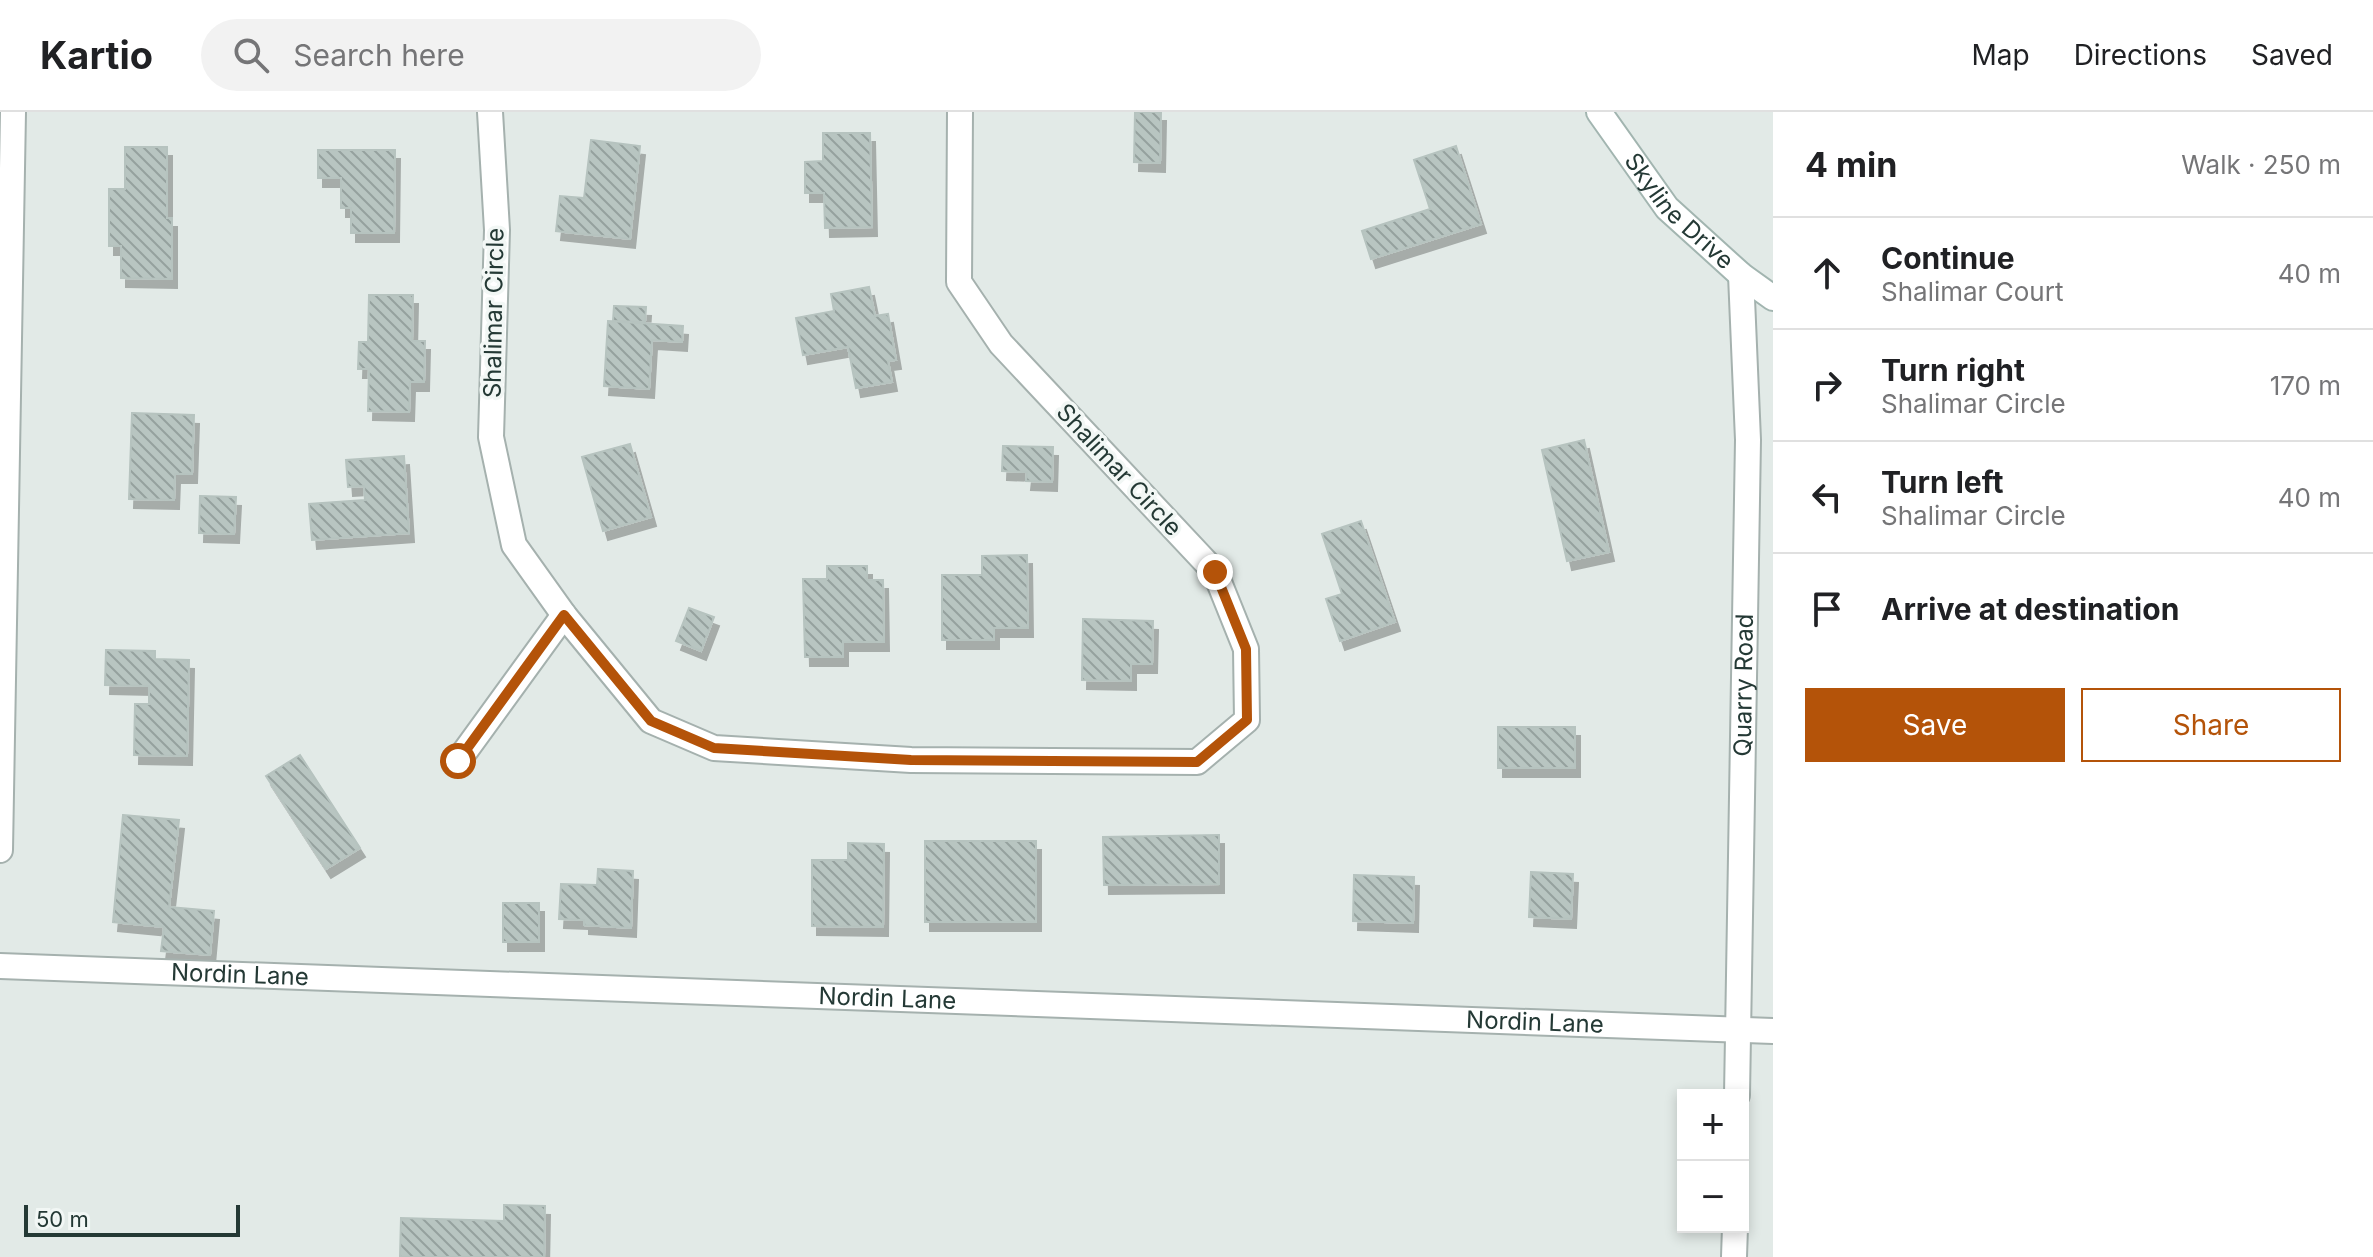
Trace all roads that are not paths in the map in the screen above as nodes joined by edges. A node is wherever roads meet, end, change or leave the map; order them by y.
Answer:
1 (13, 112) edge
2 (490, 112) edge
3 (960, 112) edge
4 (1599, 112) edge
5 (1741, 275) junction
6 (1773, 298) edge
7 (564, 615) junction
8 (458, 761) dead end
9 (0, 850) edge
10 (0, 966) edge
11 (1738, 1030) junction
12 (1773, 1031) edge
13 (1737, 1089) edge
14 (1735, 1233) edge
15 (1734, 1257) edge

1 - 9 street
2 - 7 street, Shalimar Circle
3 - 7 street, Shalimar Circle
4 - 5 street, Skyline Drive
5 - 6 street, Skyline Drive
5 - 11 street, Quarry Road
7 - 8 street
10 - 11 street, Nordin Lane
11 - 12 street, Nordin Lane
11 - 13 street, Quarry Road
14 - 15 street

